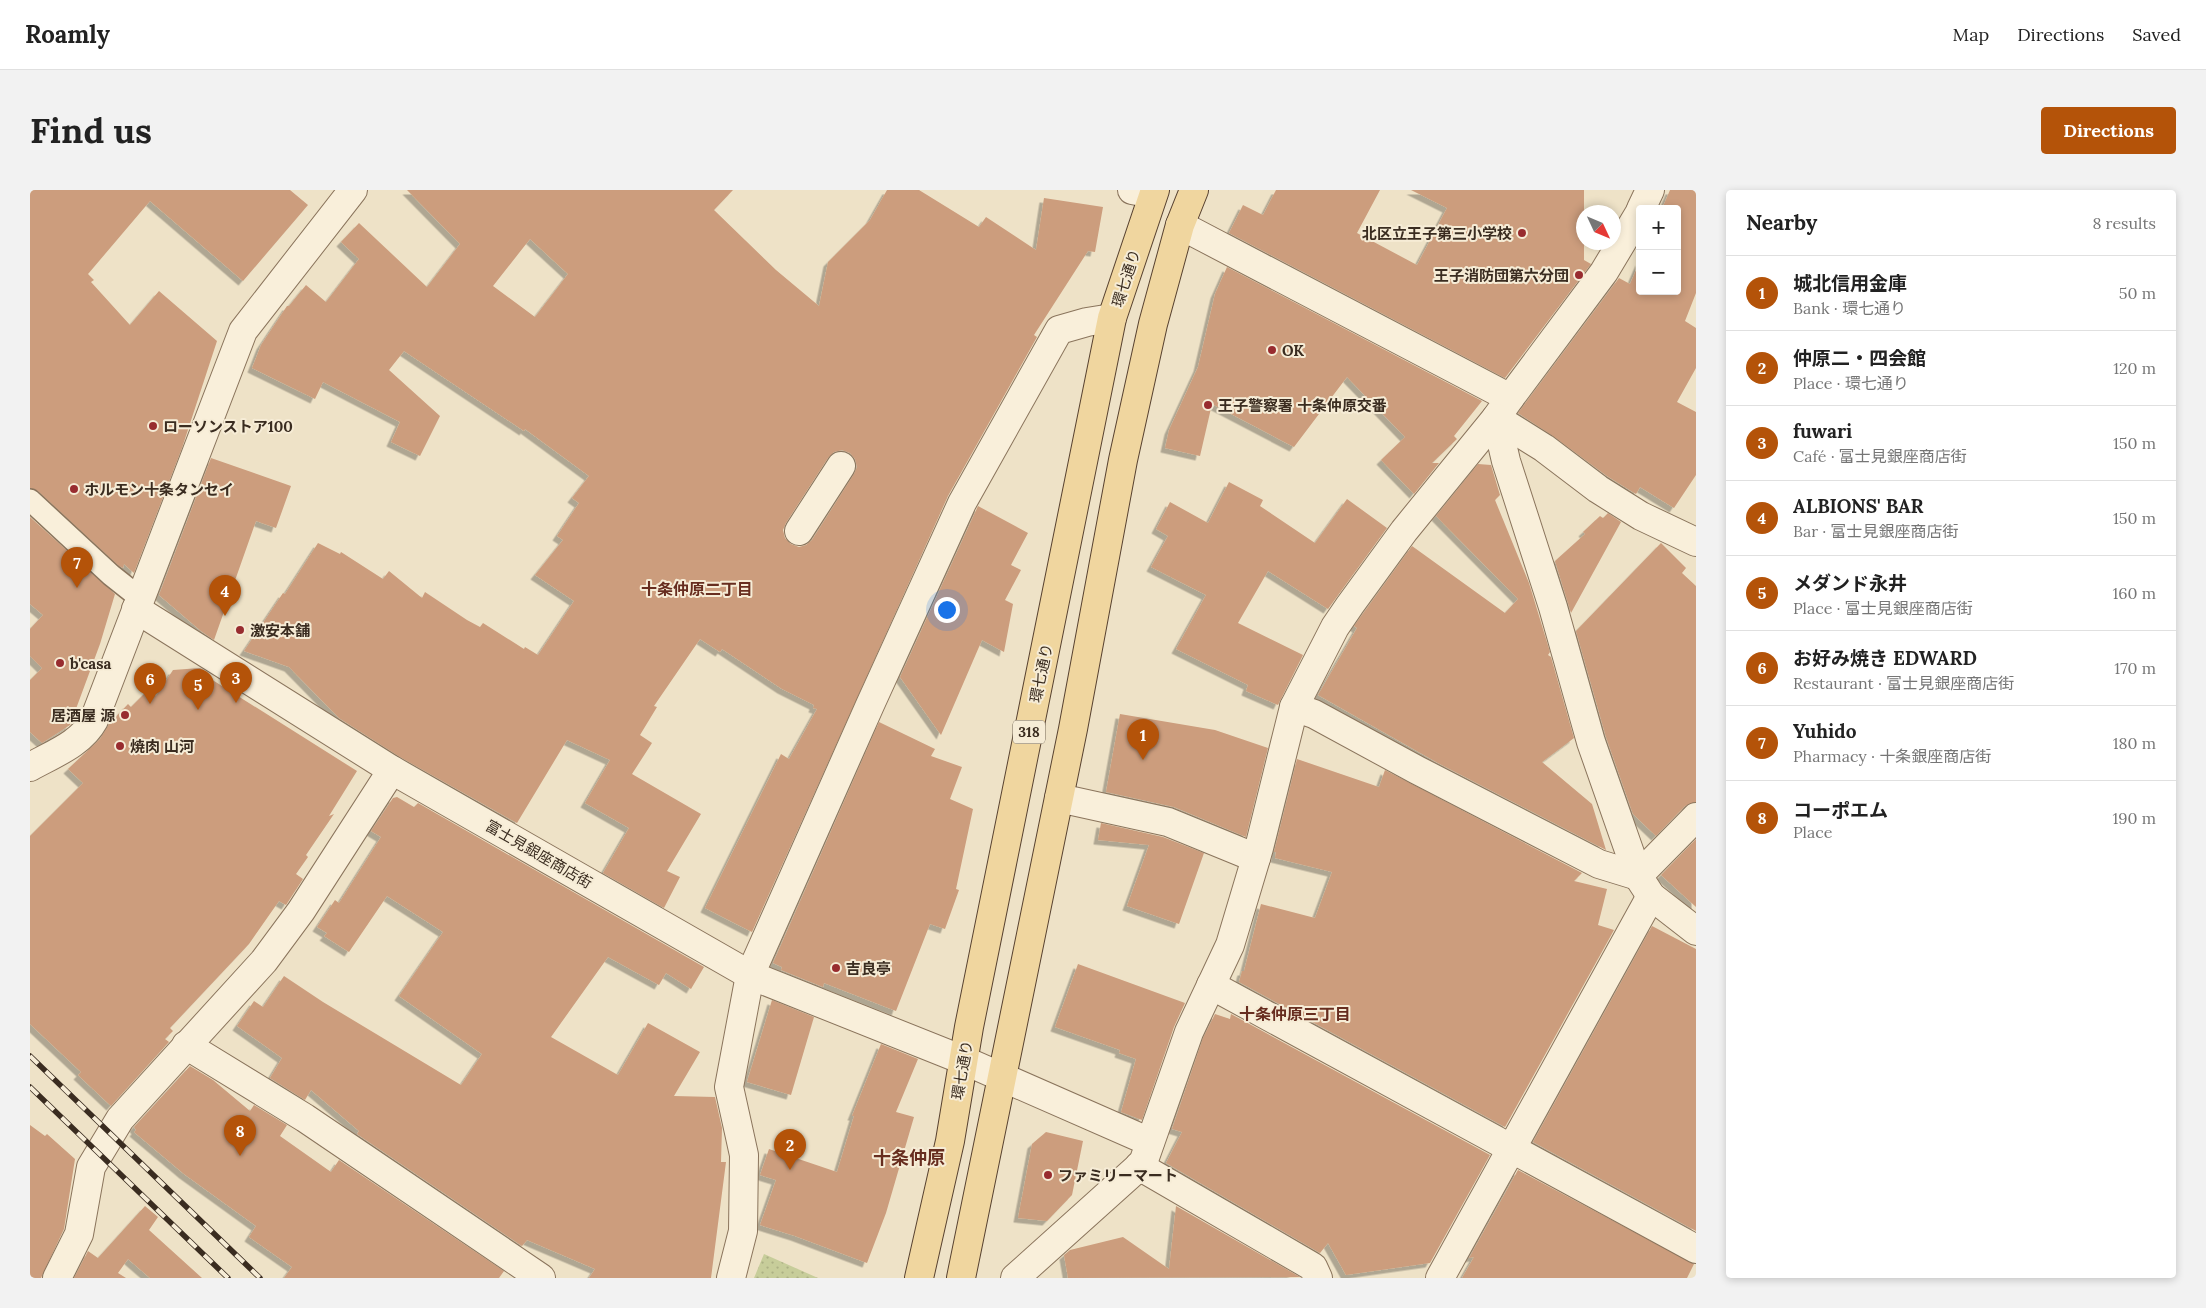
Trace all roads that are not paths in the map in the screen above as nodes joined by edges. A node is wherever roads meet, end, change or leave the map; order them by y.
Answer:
1 (353, 190) edge
2 (1194, 190) edge
3 (1650, 190) edge
4 (1147, 191) edge
5 (1643, 205) edge
6 (1636, 219) edge
7 (1180, 225) junction
8 (1112, 318) junction
9 (1503, 408) junction
10 (842, 466) dead end
11 (30, 500) edge
12 (799, 531) dead end
13 (1696, 542) edge
14 (138, 604) junction
15 (1294, 707) junction
16 (30, 767) edge
17 (392, 770) junction
18 (1059, 798) junction
19 (1696, 817) edge
20 (1256, 858) junction
21 (1644, 886) junction
22 (1696, 931) edge
23 (750, 975) junction
24 (1211, 985) junction
25 (186, 1045) junction
26 (963, 1060) junction
27 (1003, 1076) junction
28 (1512, 1148) junction
29 (1145, 1154) junction
30 (1696, 1249) edge
31 (57, 1278) edge
32 (541, 1278) edge
33 (731, 1278) edge
34 (919, 1278) edge
35 (962, 1278) edge
36 (1015, 1278) edge
37 (1318, 1278) edge
38 (1440, 1278) edge

1 - 14 street
2 - 7 main road
3 - 5 street
4 - 8 main road, 環七通り / 318
6 - 9 street
7 - 9 street
7 - 18 main road
8 - 23 street
8 - 26 main road, 環七通り / 318
9 - 13 street
9 - 15 street
9 - 21 street
10 - 12 street
11 - 14 street
14 - 16 street
14 - 17 street, 富士見銀座商店街
15 - 20 street
15 - 21 street
17 - 23 street, 富士見銀座商店街
17 - 25 street
18 - 20 street
18 - 27 main road
19 - 21 street
20 - 24 street
21 - 22 street
21 - 28 street
23 - 26 street, 富士見銀座商店街
23 - 33 street
24 - 28 street
24 - 29 street
25 - 31 street
25 - 32 street
26 - 27 street, 富士見銀座商店街
26 - 34 main road, 環七通り / 318
27 - 29 street, 富士見銀座商店街
27 - 35 main road
28 - 30 street
28 - 38 street
29 - 36 street
29 - 37 street, 富士見銀座商店街

